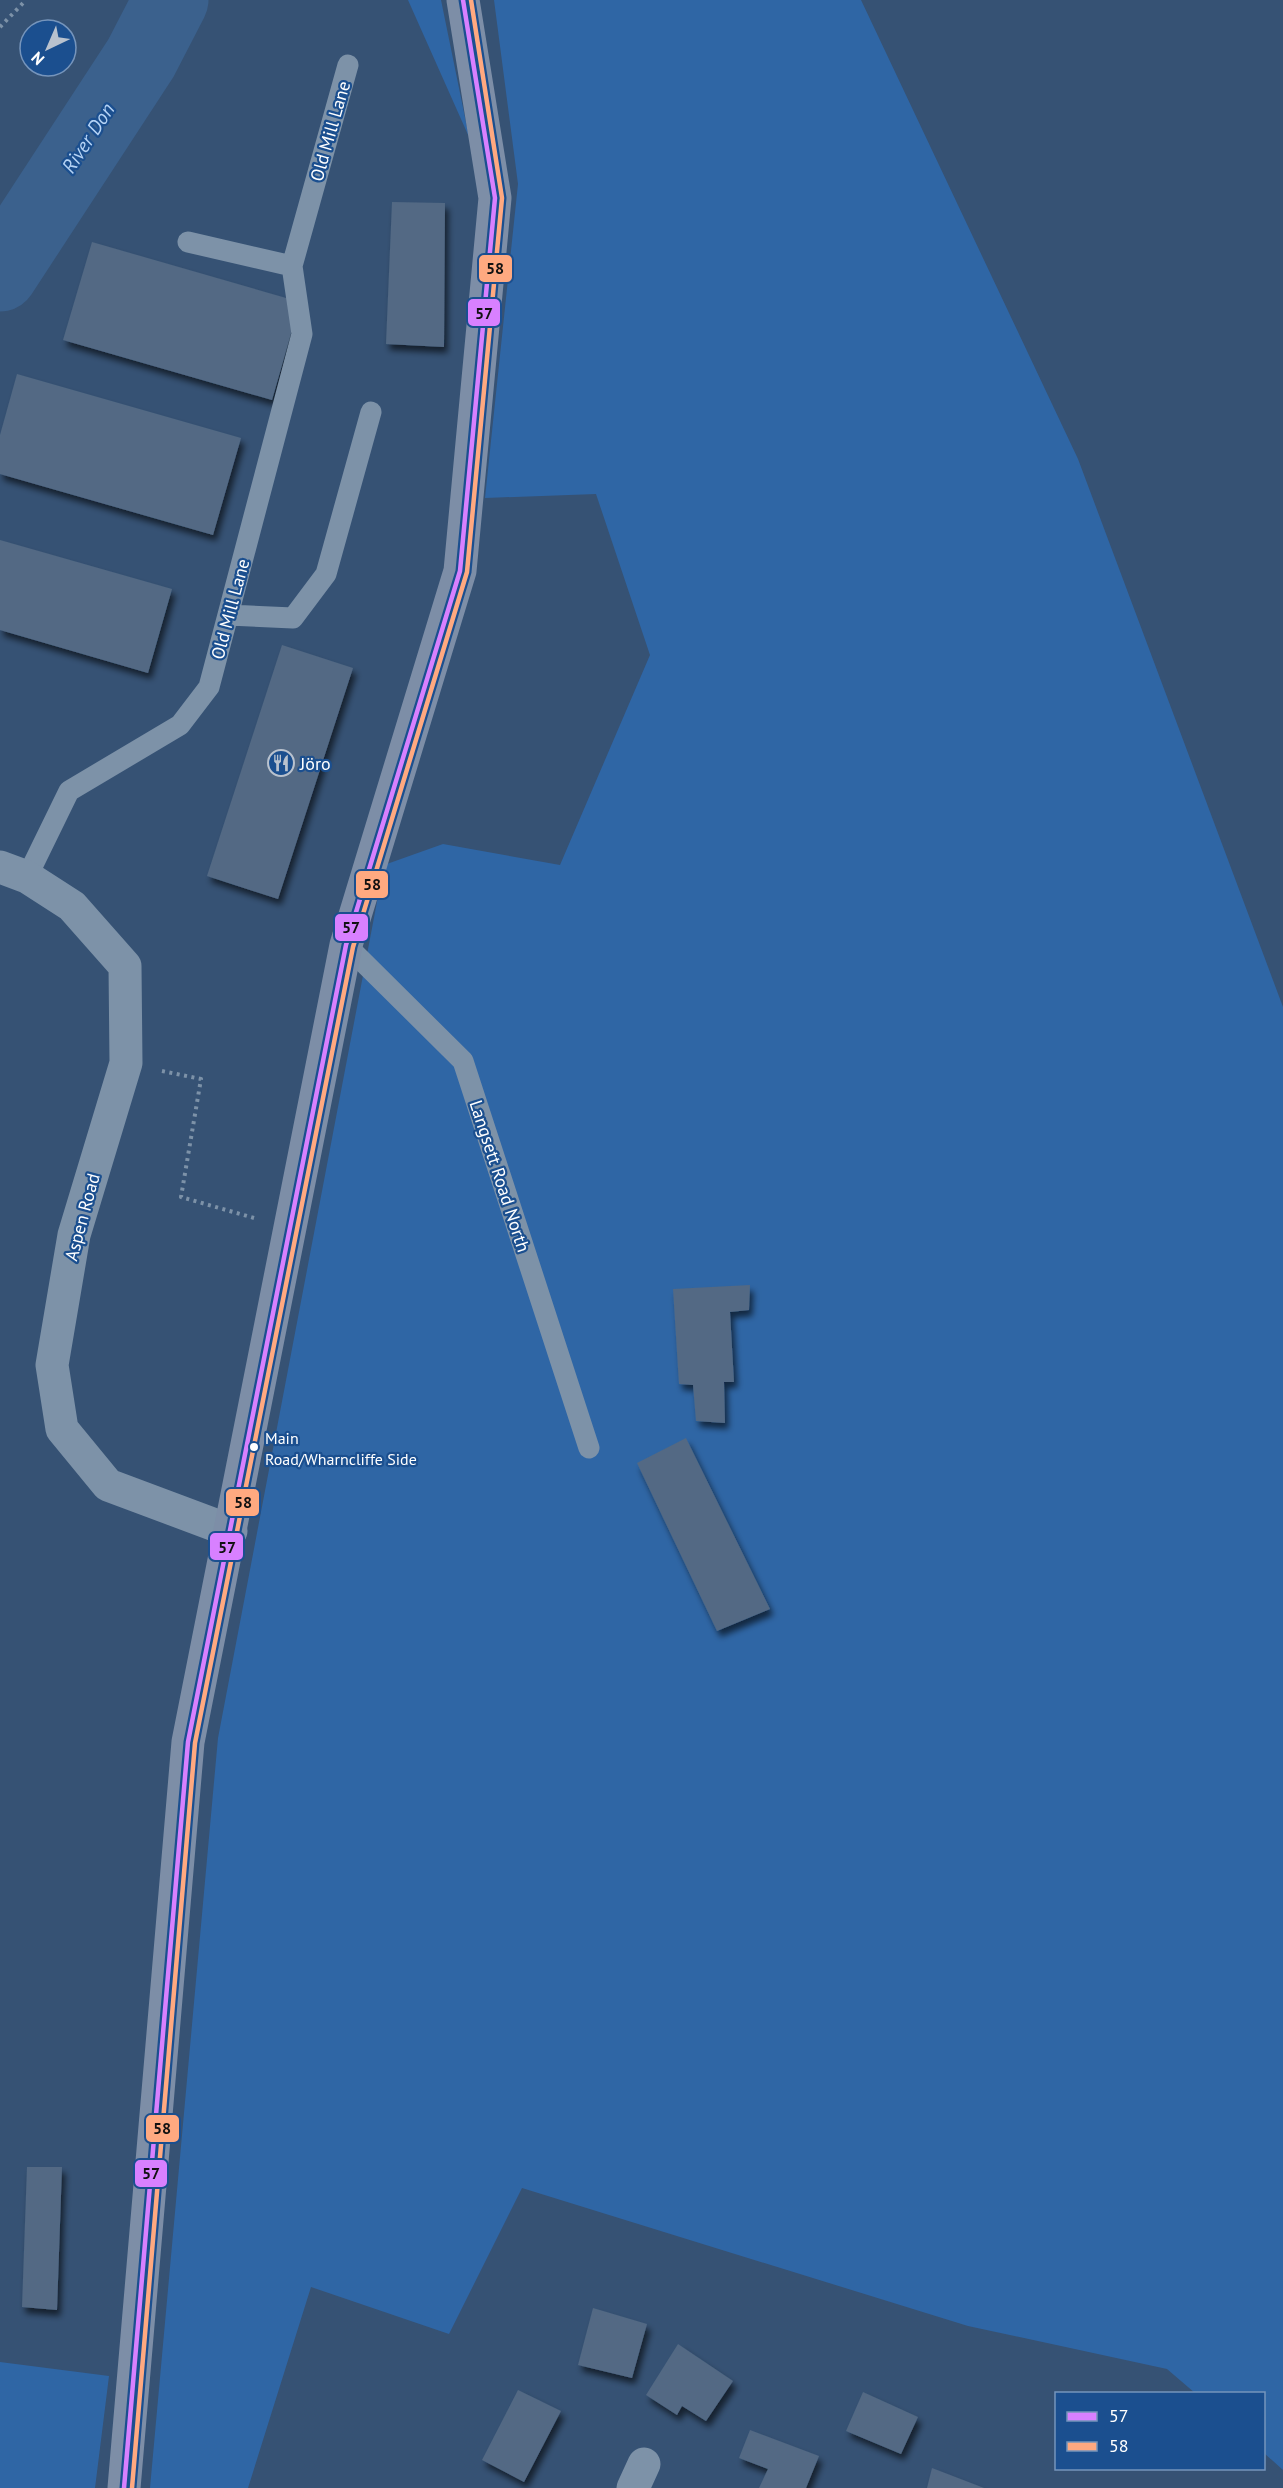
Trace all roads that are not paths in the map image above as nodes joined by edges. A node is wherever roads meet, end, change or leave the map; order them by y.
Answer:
1 (463, 0) edge
2 (348, 65) dead end
3 (188, 242) dead end
4 (292, 266) junction
5 (371, 412) dead end
6 (228, 615) junction
7 (13, 872) edge
8 (346, 945) junction
9 (589, 1448) dead end
10 (231, 1531) junction
11 (124, 2488) edge

1 - 8 main road
2 - 4 lane, Old Mill Lane
3 - 4 lane
4 - 6 lane, Old Mill Lane
5 - 6 lane
6 - 7 lane, Old Mill Lane
7 - 10 street, Aspen Road
8 - 9 lane, Langsett Road North
8 - 10 main road
10 - 11 main road

